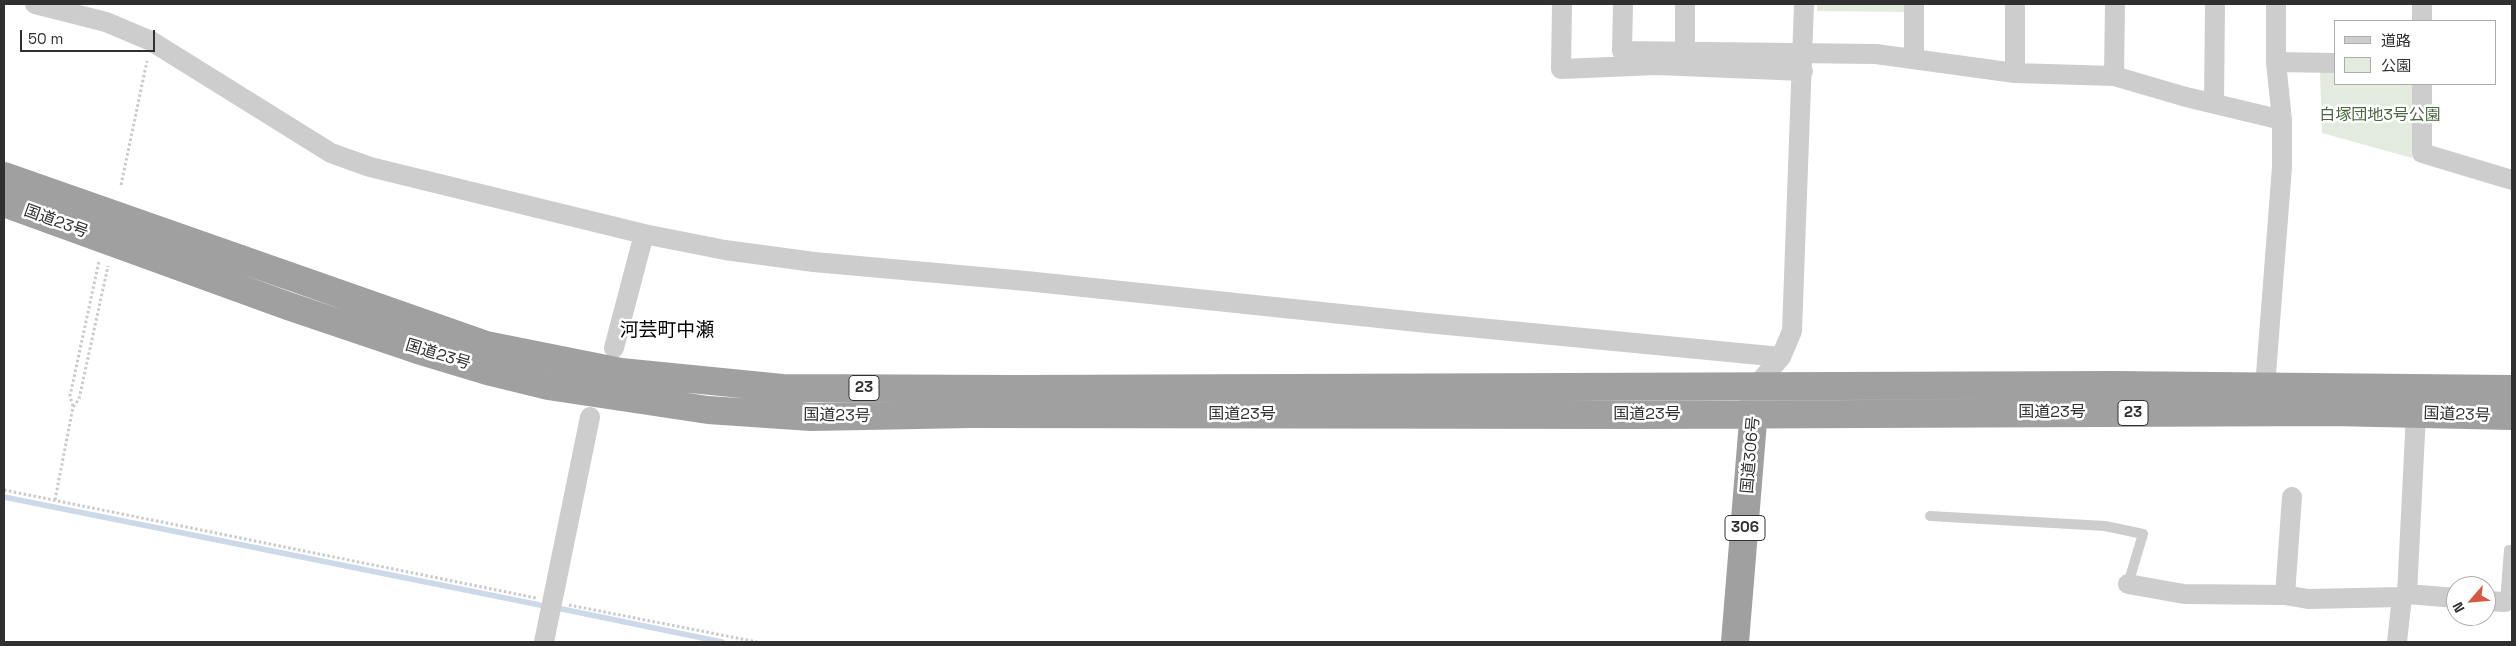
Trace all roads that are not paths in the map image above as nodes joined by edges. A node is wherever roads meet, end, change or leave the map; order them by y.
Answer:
1 (35, 4) edge
2 (1562, 4) edge
3 (1623, 4) edge
4 (1686, 4) edge
5 (1804, 4) edge
6 (1914, 4) edge
7 (2015, 4) edge
8 (2115, 4) edge
9 (2214, 4) edge
10 (2276, 4) edge
11 (2422, 4) edge
12 (2422, 20) edge
13 (1685, 51) junction
14 (1804, 51) junction
15 (1914, 57) junction
16 (2276, 62) junction
17 (2334, 63) edge
18 (1803, 71) junction
19 (2015, 72) junction
20 (2114, 76) junction
21 (2422, 85) edge
22 (2214, 104) junction
23 (2282, 120) junction
24 (4, 176) edge
25 (2512, 180) edge
26 (4, 203) edge
27 (644, 234) junction
28 (614, 348) dead end
29 (1781, 357) junction
30 (1756, 386) junction
31 (2265, 387) junction
32 (2512, 389) edge
33 (1754, 414) junction
34 (2416, 414) junction
35 (2512, 416) edge
36 (590, 417) dead end
37 (2292, 497) dead end
38 (1930, 516) dead end
39 (2512, 550) edge
40 (2128, 584) joint
41 (2285, 595) junction
42 (2404, 595) junction
43 (2446, 597) edge
44 (2496, 602) edge
45 (544, 642) edge
46 (1735, 642) edge
47 (2398, 642) edge

1 - 27 street
2 - 18 street
3 - 13 street
4 - 13 street
5 - 14 street
6 - 15 street
7 - 19 street
8 - 20 street
9 - 22 street
10 - 16 street
11 - 12 street
13 - 14 street
14 - 15 street
14 - 18 street
15 - 19 street
16 - 17 street
16 - 23 street
18 - 29 street
19 - 20 street
20 - 22 street
21 - 25 street
22 - 23 street
23 - 31 street
24 - 30 highway, 国道23号 / 23
26 - 33 highway, 国道23号 / 23
27 - 28 street
27 - 29 street
29 - 30 street
30 - 31 highway, 国道23号 / 23
30 - 33 highway, 国道306号 / 306
31 - 32 highway, 国道23号 / 23
33 - 34 highway, 国道23号 / 23
33 - 46 highway, 国道306号 / 306
34 - 35 highway, 国道23号 / 23
34 - 42 street
36 - 45 street
37 - 41 street
38 - 40 lane
39 - 44 lane
40 - 41 street
41 - 42 street
42 - 43 street
42 - 47 street

